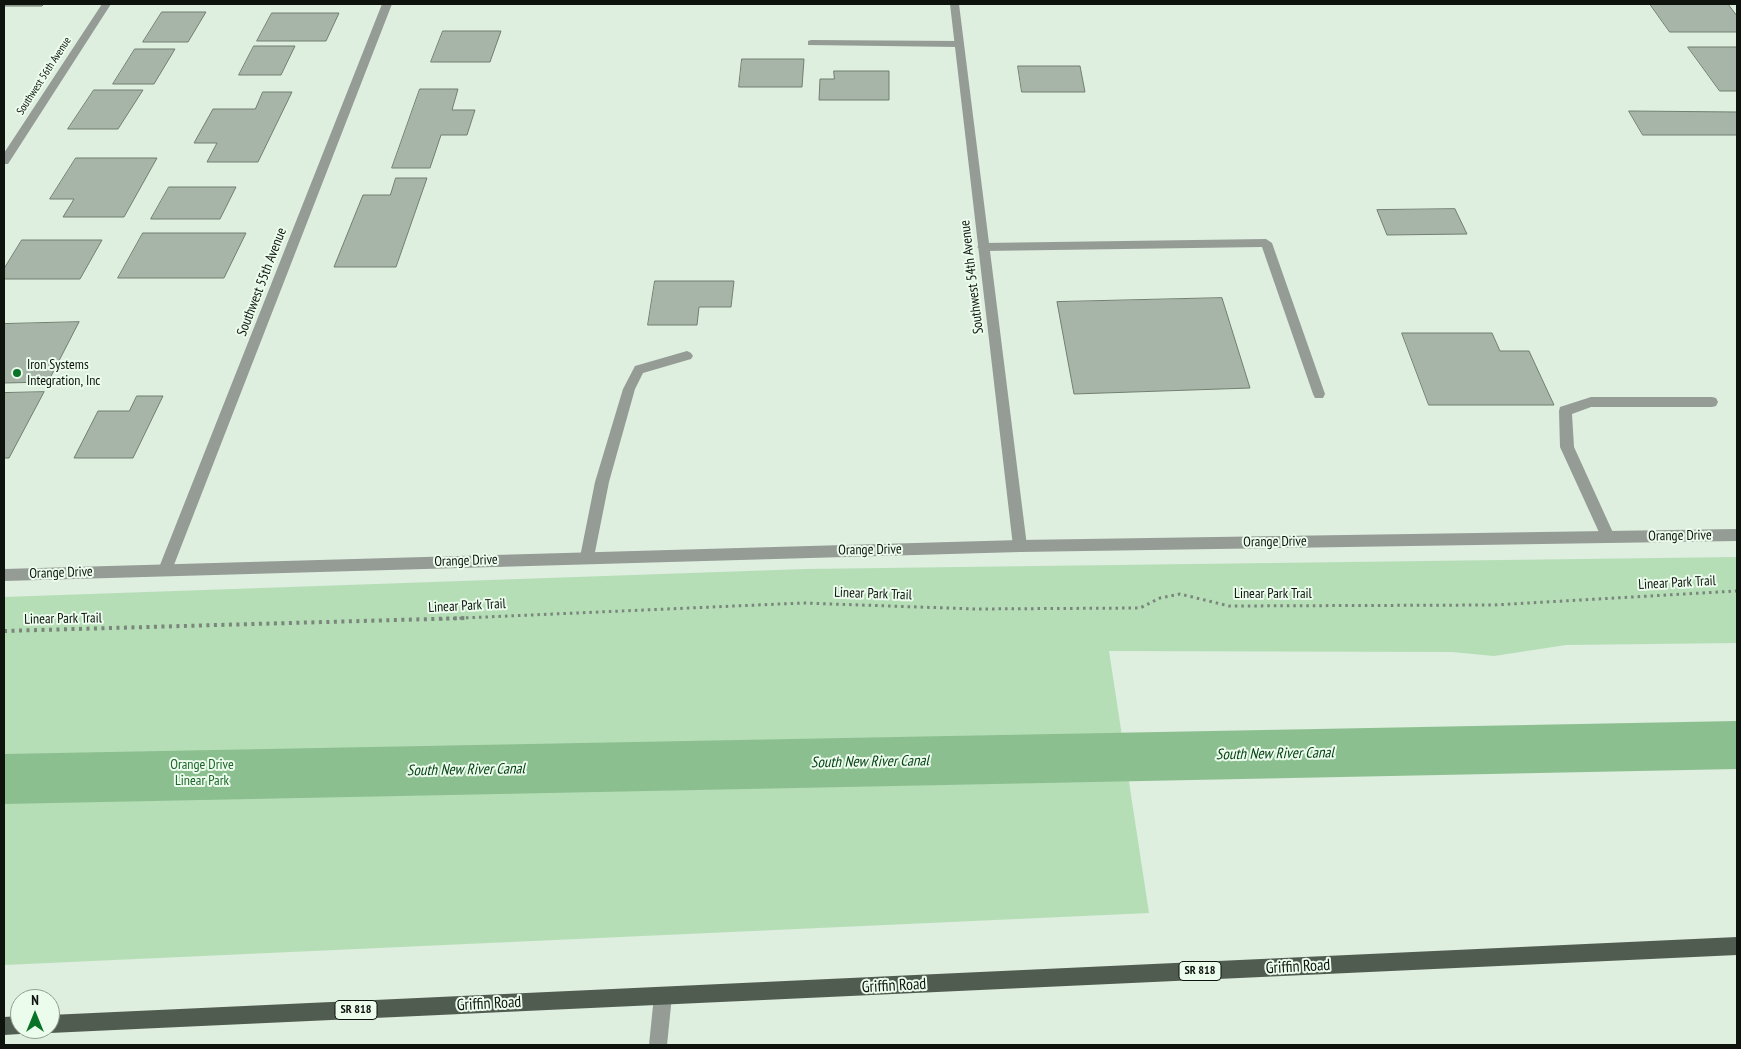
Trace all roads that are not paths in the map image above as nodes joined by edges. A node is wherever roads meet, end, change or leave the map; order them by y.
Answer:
1 (106, 4) edge
2 (387, 4) edge
3 (954, 4) edge
4 (811, 43) dead end
5 (959, 44) junction
6 (4, 161) edge
7 (983, 247) junction
8 (687, 356) dead end
9 (1319, 394) dead end
10 (1712, 402) dead end
11 (1737, 535) edge
12 (1608, 537) junction
13 (1020, 546) junction
14 (587, 557) junction
15 (165, 570) junction
16 (4, 575) edge
17 (1737, 946) edge
18 (662, 996) junction
19 (60, 1024) edge
20 (658, 1045) edge

1 - 6 street, Southwest 56th Avenue
2 - 15 street, Southwest 55th Avenue
3 - 5 street, Southwest 54th Avenue
4 - 5 street
5 - 7 street, Southwest 54th Avenue
7 - 9 street
7 - 13 street, Southwest 54th Avenue
8 - 14 street
10 - 12 street
11 - 12 street, Orange Drive
12 - 13 street, Orange Drive
13 - 14 street, Orange Drive
14 - 15 street, Orange Drive
15 - 16 street, Orange Drive
17 - 18 main road, Griffin Road / SR 818
18 - 19 main road, Griffin Road / SR 818
18 - 20 street

